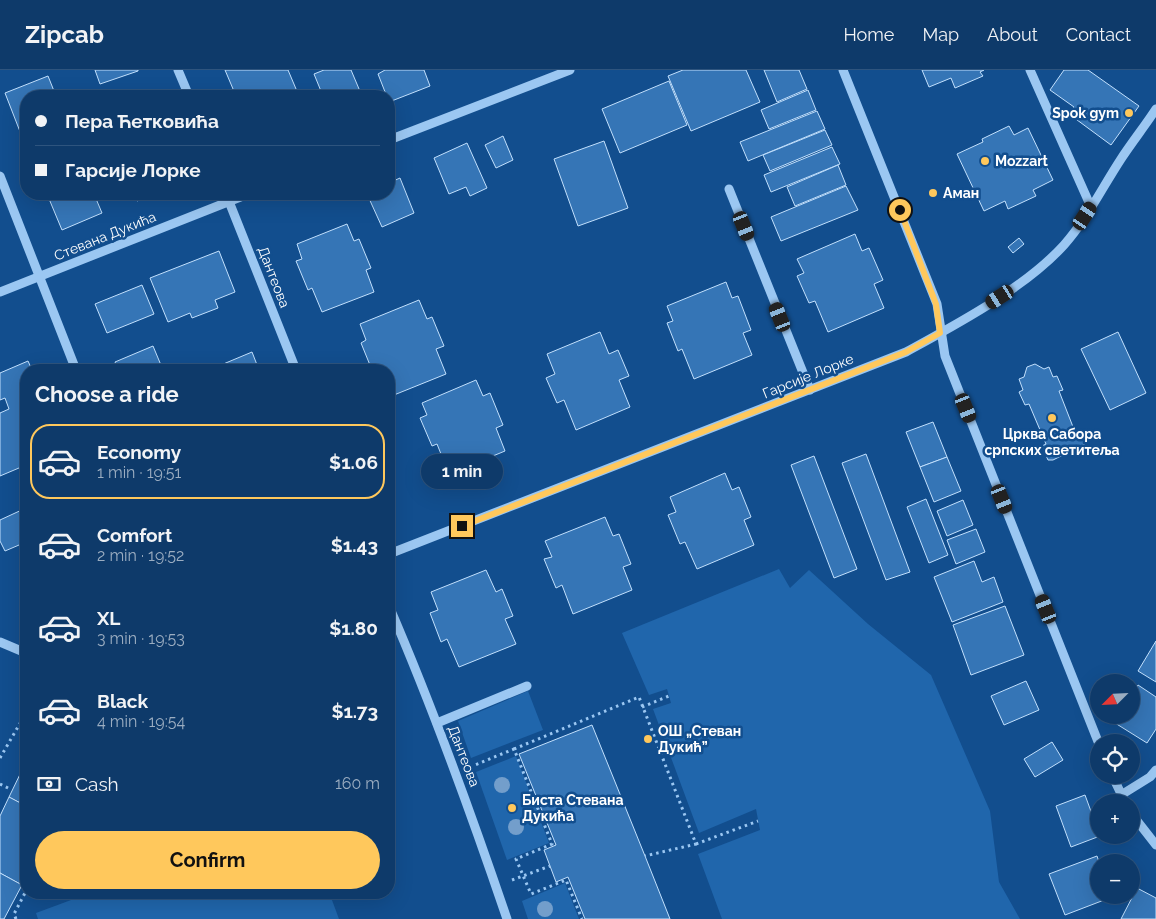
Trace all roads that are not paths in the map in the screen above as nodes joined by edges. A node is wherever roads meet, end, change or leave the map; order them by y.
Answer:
1 (178, 70) edge
2 (570, 70) edge
3 (843, 70) edge
4 (1030, 70) edge
5 (186, 90) edge
6 (1156, 109) edge
7 (395, 138) edge
8 (0, 176) edge
9 (729, 190) dead end
10 (221, 200) edge
11 (229, 200) edge
12 (1091, 207) junction
13 (40, 276) junction
14 (0, 292) edge
15 (940, 333) junction
16 (74, 364) edge
17 (294, 364) edge
18 (810, 390) junction
19 (395, 552) edge
20 (395, 621) edge
21 (0, 642) edge
22 (20, 650) edge
23 (527, 686) dead end
24 (437, 723) junction
25 (1095, 734) edge
26 (1156, 770) edge
27 (1129, 794) edge
28 (1140, 824) edge
29 (1156, 844) edge
30 (507, 919) edge

1 - 5 street
2 - 7 street
3 - 15 street
4 - 12 street
6 - 12 street, Гарсије Лорке
8 - 13 street
9 - 18 street
10 - 13 street, Стевана Дукића
11 - 17 street, Дантеова
12 - 15 street, Гарсије Лорке
13 - 14 street, Стевана Дукића
13 - 16 street
15 - 18 street, Гарсије Лорке
15 - 25 street
18 - 19 street, Гарсије Лорке
20 - 24 street, Дантеова
21 - 22 street
23 - 24 street
24 - 30 street, Дантеова
26 - 27 street
28 - 29 street

